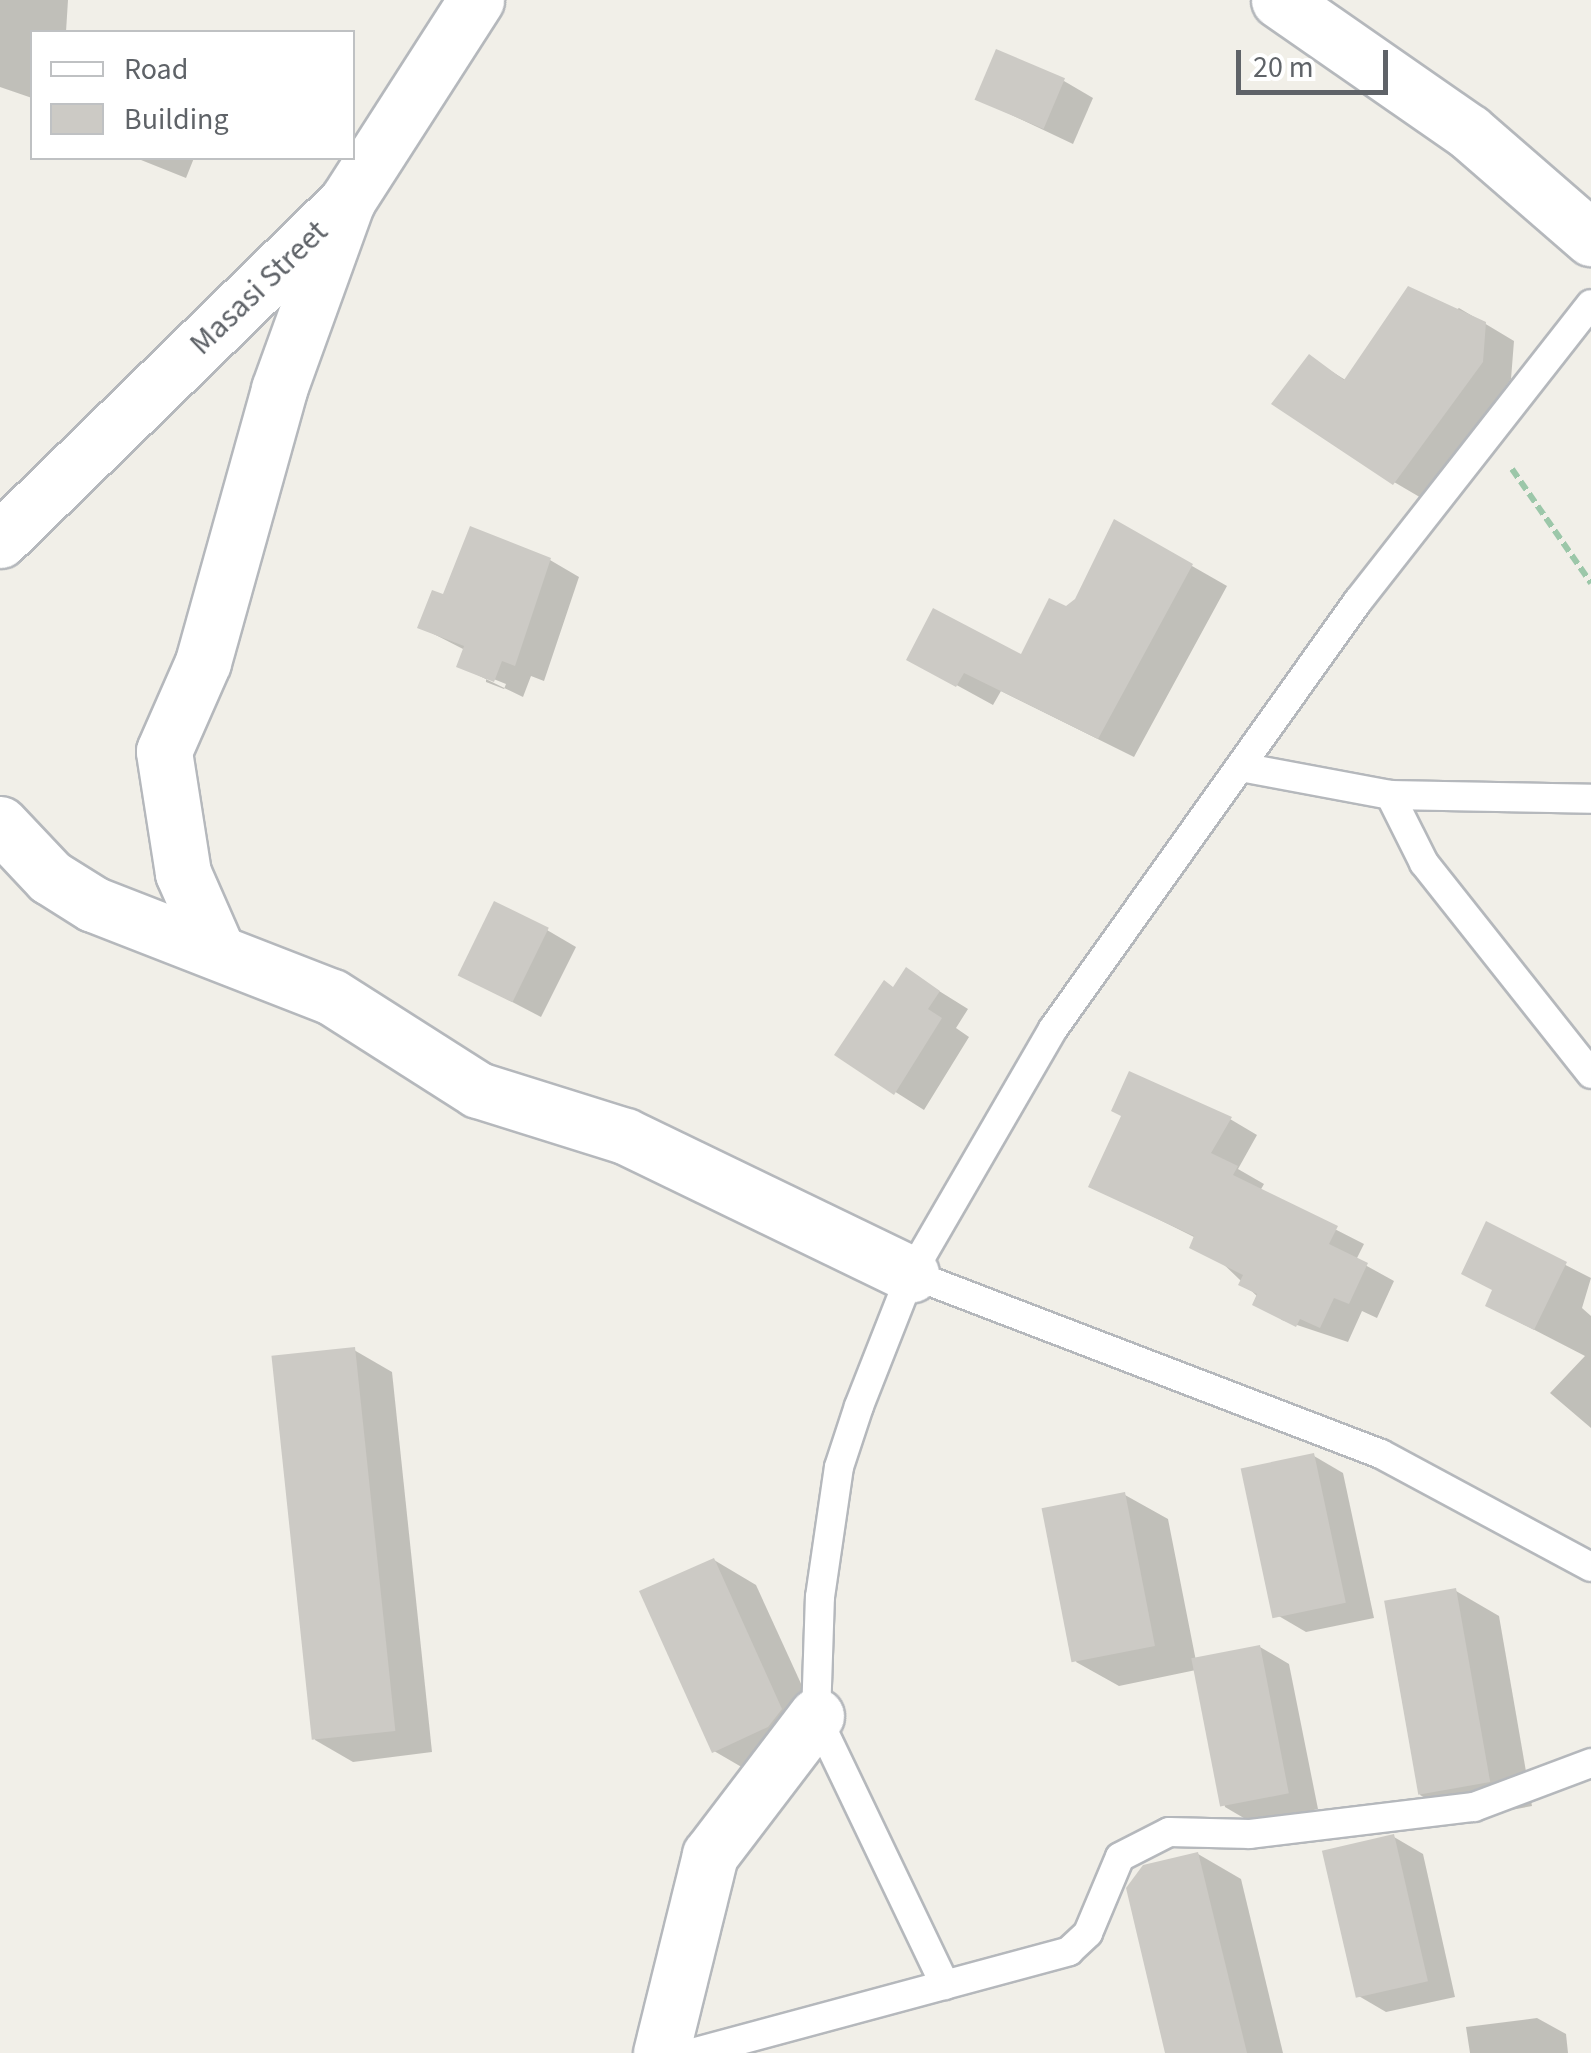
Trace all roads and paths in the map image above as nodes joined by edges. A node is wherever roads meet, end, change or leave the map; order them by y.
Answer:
1 (476, 0) edge
2 (1279, 0) edge
3 (347, 200) junction
4 (1591, 238) edge
5 (1591, 304) edge
6 (1491, 433) junction
7 (0, 540) edge
8 (1591, 584) edge
9 (1246, 768) junction
10 (1390, 794) junction
11 (1591, 800) edge
12 (0, 824) edge
13 (215, 946) junction
14 (1591, 1074) edge
15 (911, 1274) junction
16 (1591, 1568) edge
17 (816, 1716) junction
18 (1591, 1764) edge
19 (945, 1985) junction
20 (661, 2053) edge
21 (692, 2053) edge

1 - 3 street, Masasi Street
2 - 4 street
3 - 7 street, Masasi Street
3 - 13 street
5 - 6 lane
6 - 8 path
6 - 9 lane
9 - 10 lane
9 - 15 lane
10 - 11 lane
10 - 14 lane
12 - 13 street
13 - 15 street
15 - 16 lane
15 - 17 lane
17 - 19 lane
17 - 20 street
18 - 19 lane
19 - 21 lane

